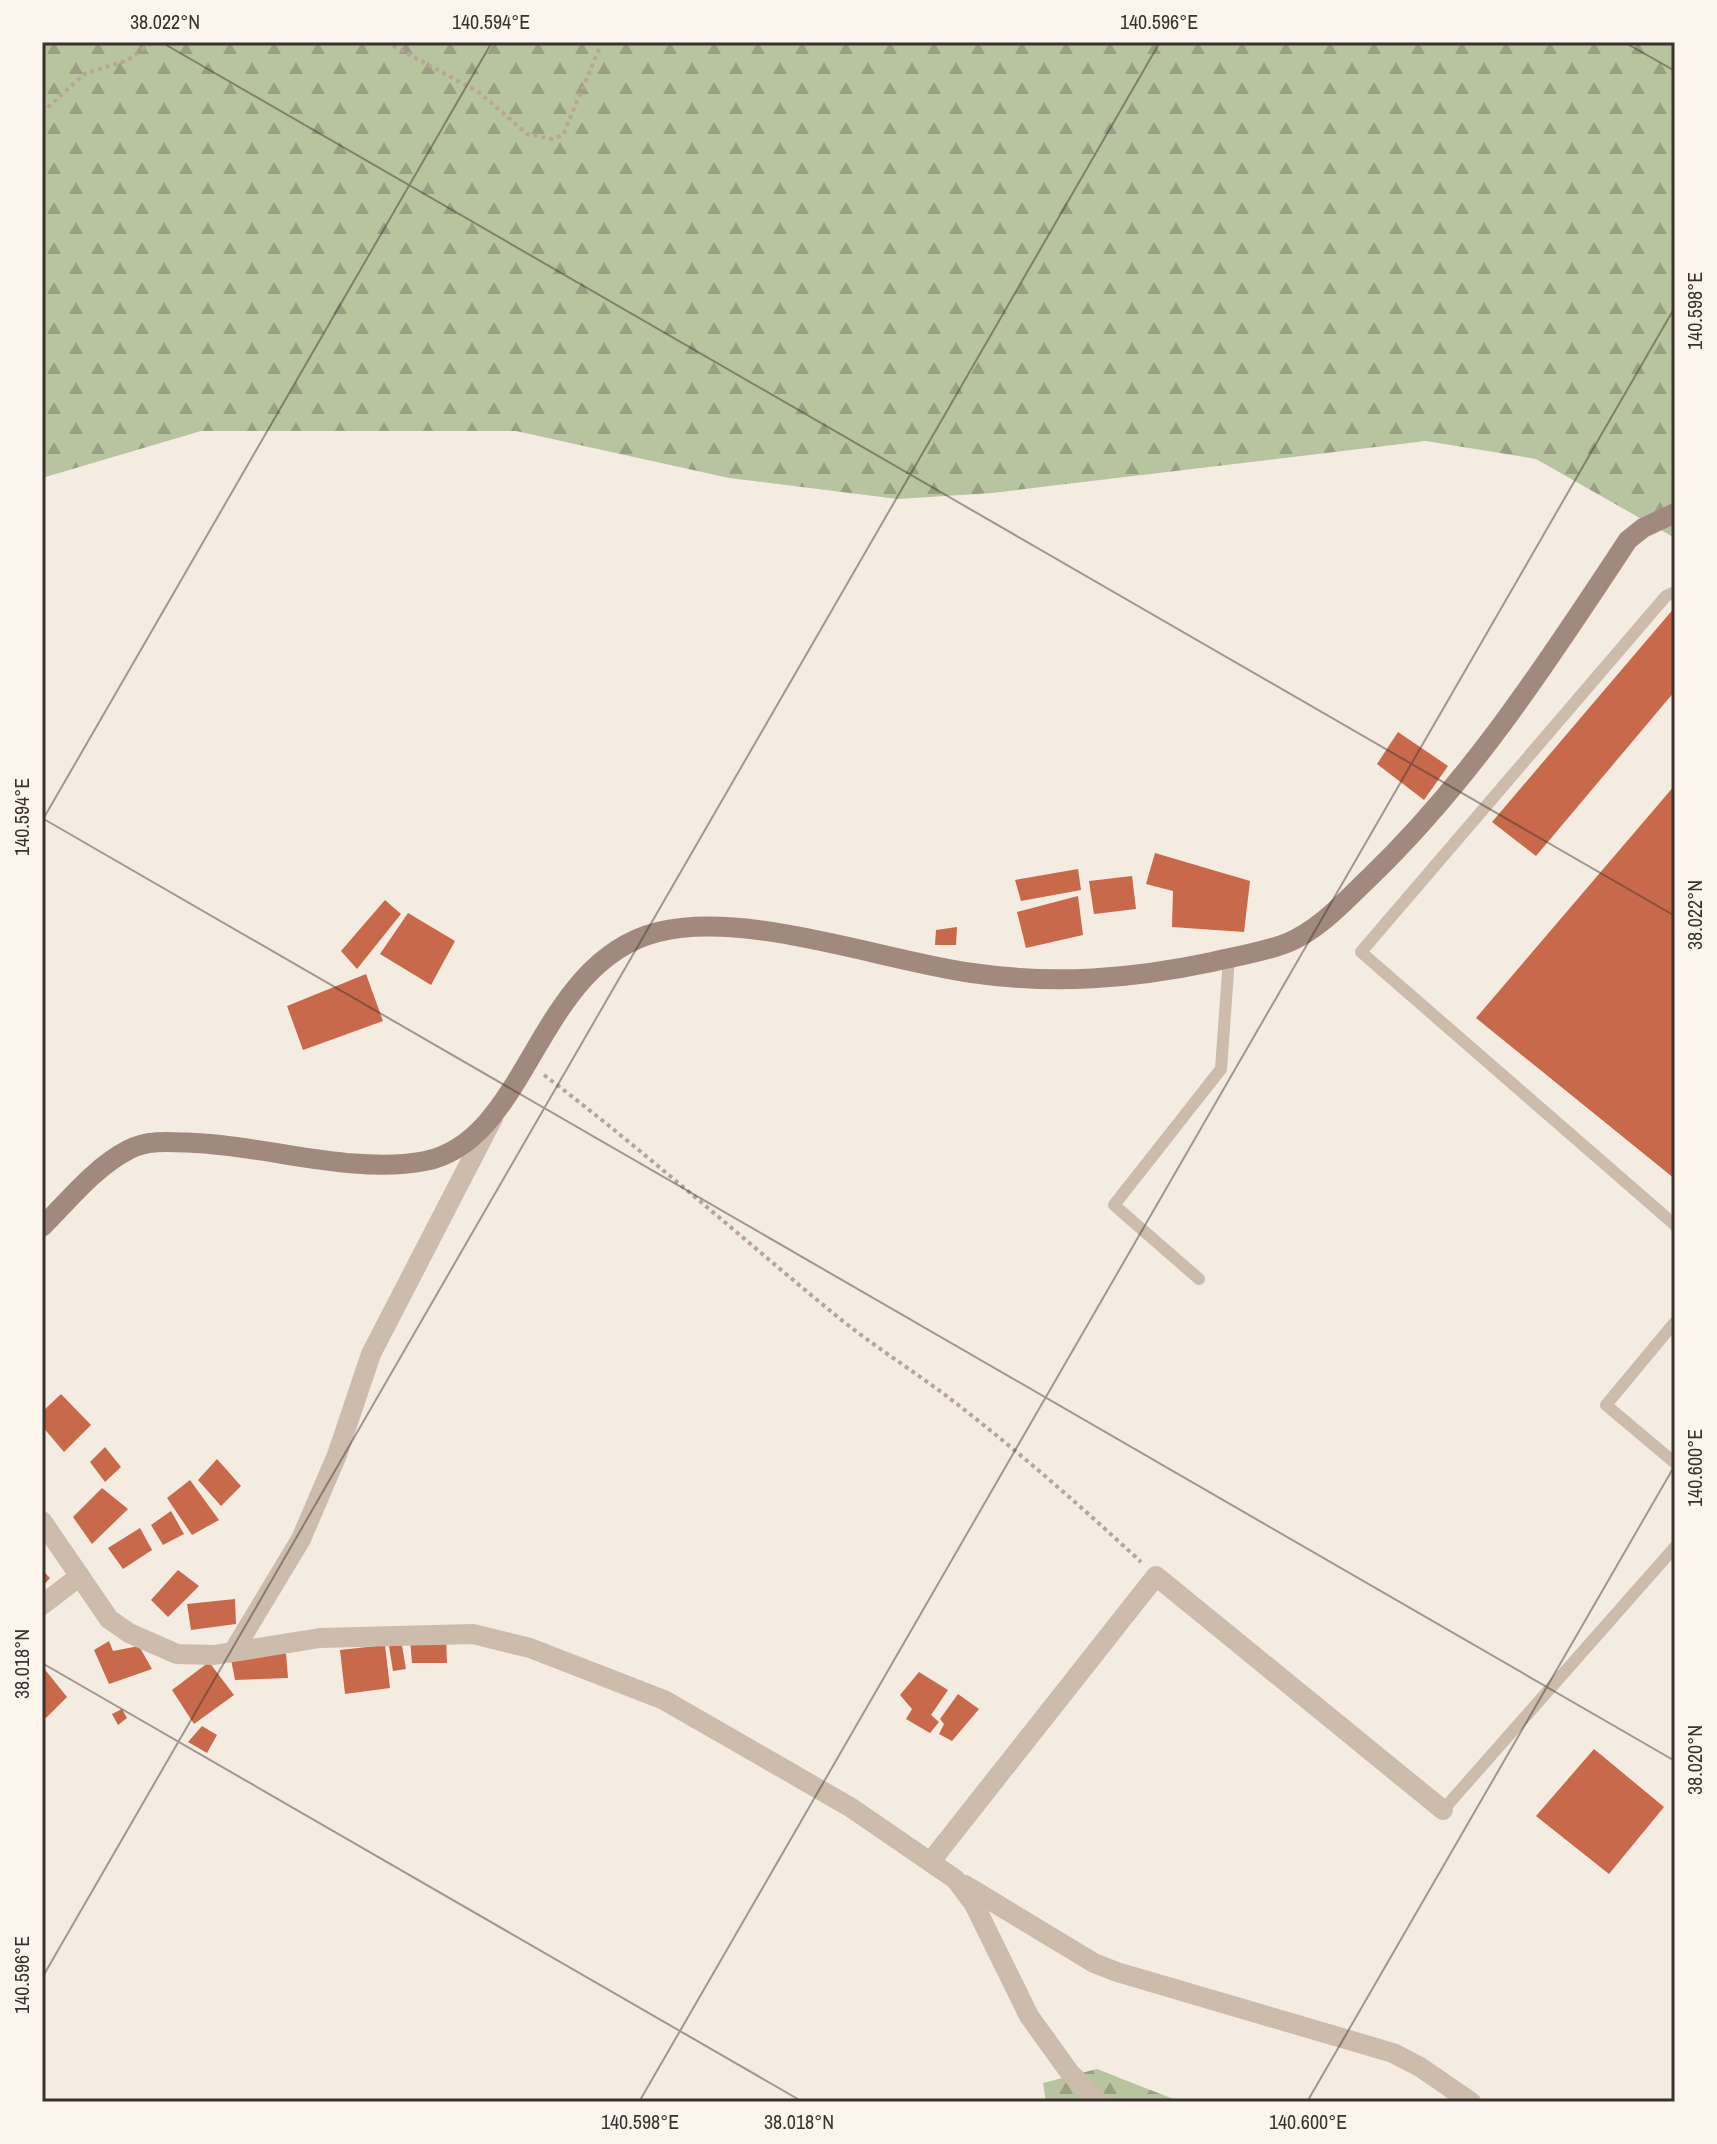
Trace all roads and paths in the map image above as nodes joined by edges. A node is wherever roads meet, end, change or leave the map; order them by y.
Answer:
1 (152, 42) edge
2 (386, 42) edge
3 (602, 42) edge
4 (42, 113) edge
5 (1675, 513) edge
6 (1675, 592) edge
7 (1229, 958) junction
8 (527, 1061) junction
9 (502, 1099) junction
10 (1675, 1225) edge
11 (42, 1227) edge
12 (1199, 1279) dead end
13 (1675, 1322) edge
14 (1675, 1463) edge
15 (42, 1521) edge
16 (1675, 1547) edge
17 (80, 1576) junction
18 (1156, 1576) junction
19 (42, 1605) edge
20 (233, 1652) junction
21 (1443, 1810) joint
22 (931, 1861) junction
23 (955, 1879) junction
24 (1099, 2102) edge
25 (1471, 2102) edge

1 - 4 path
2 - 3 path
5 - 7 street
6 - 10 lane
7 - 8 street
7 - 12 lane
8 - 9 street
8 - 18 path
9 - 11 street
9 - 20 street
13 - 14 lane
15 - 17 street
16 - 21 lane
17 - 19 street
17 - 20 street
18 - 21 street
18 - 22 street
20 - 22 street
22 - 23 street
23 - 24 street
23 - 25 street

